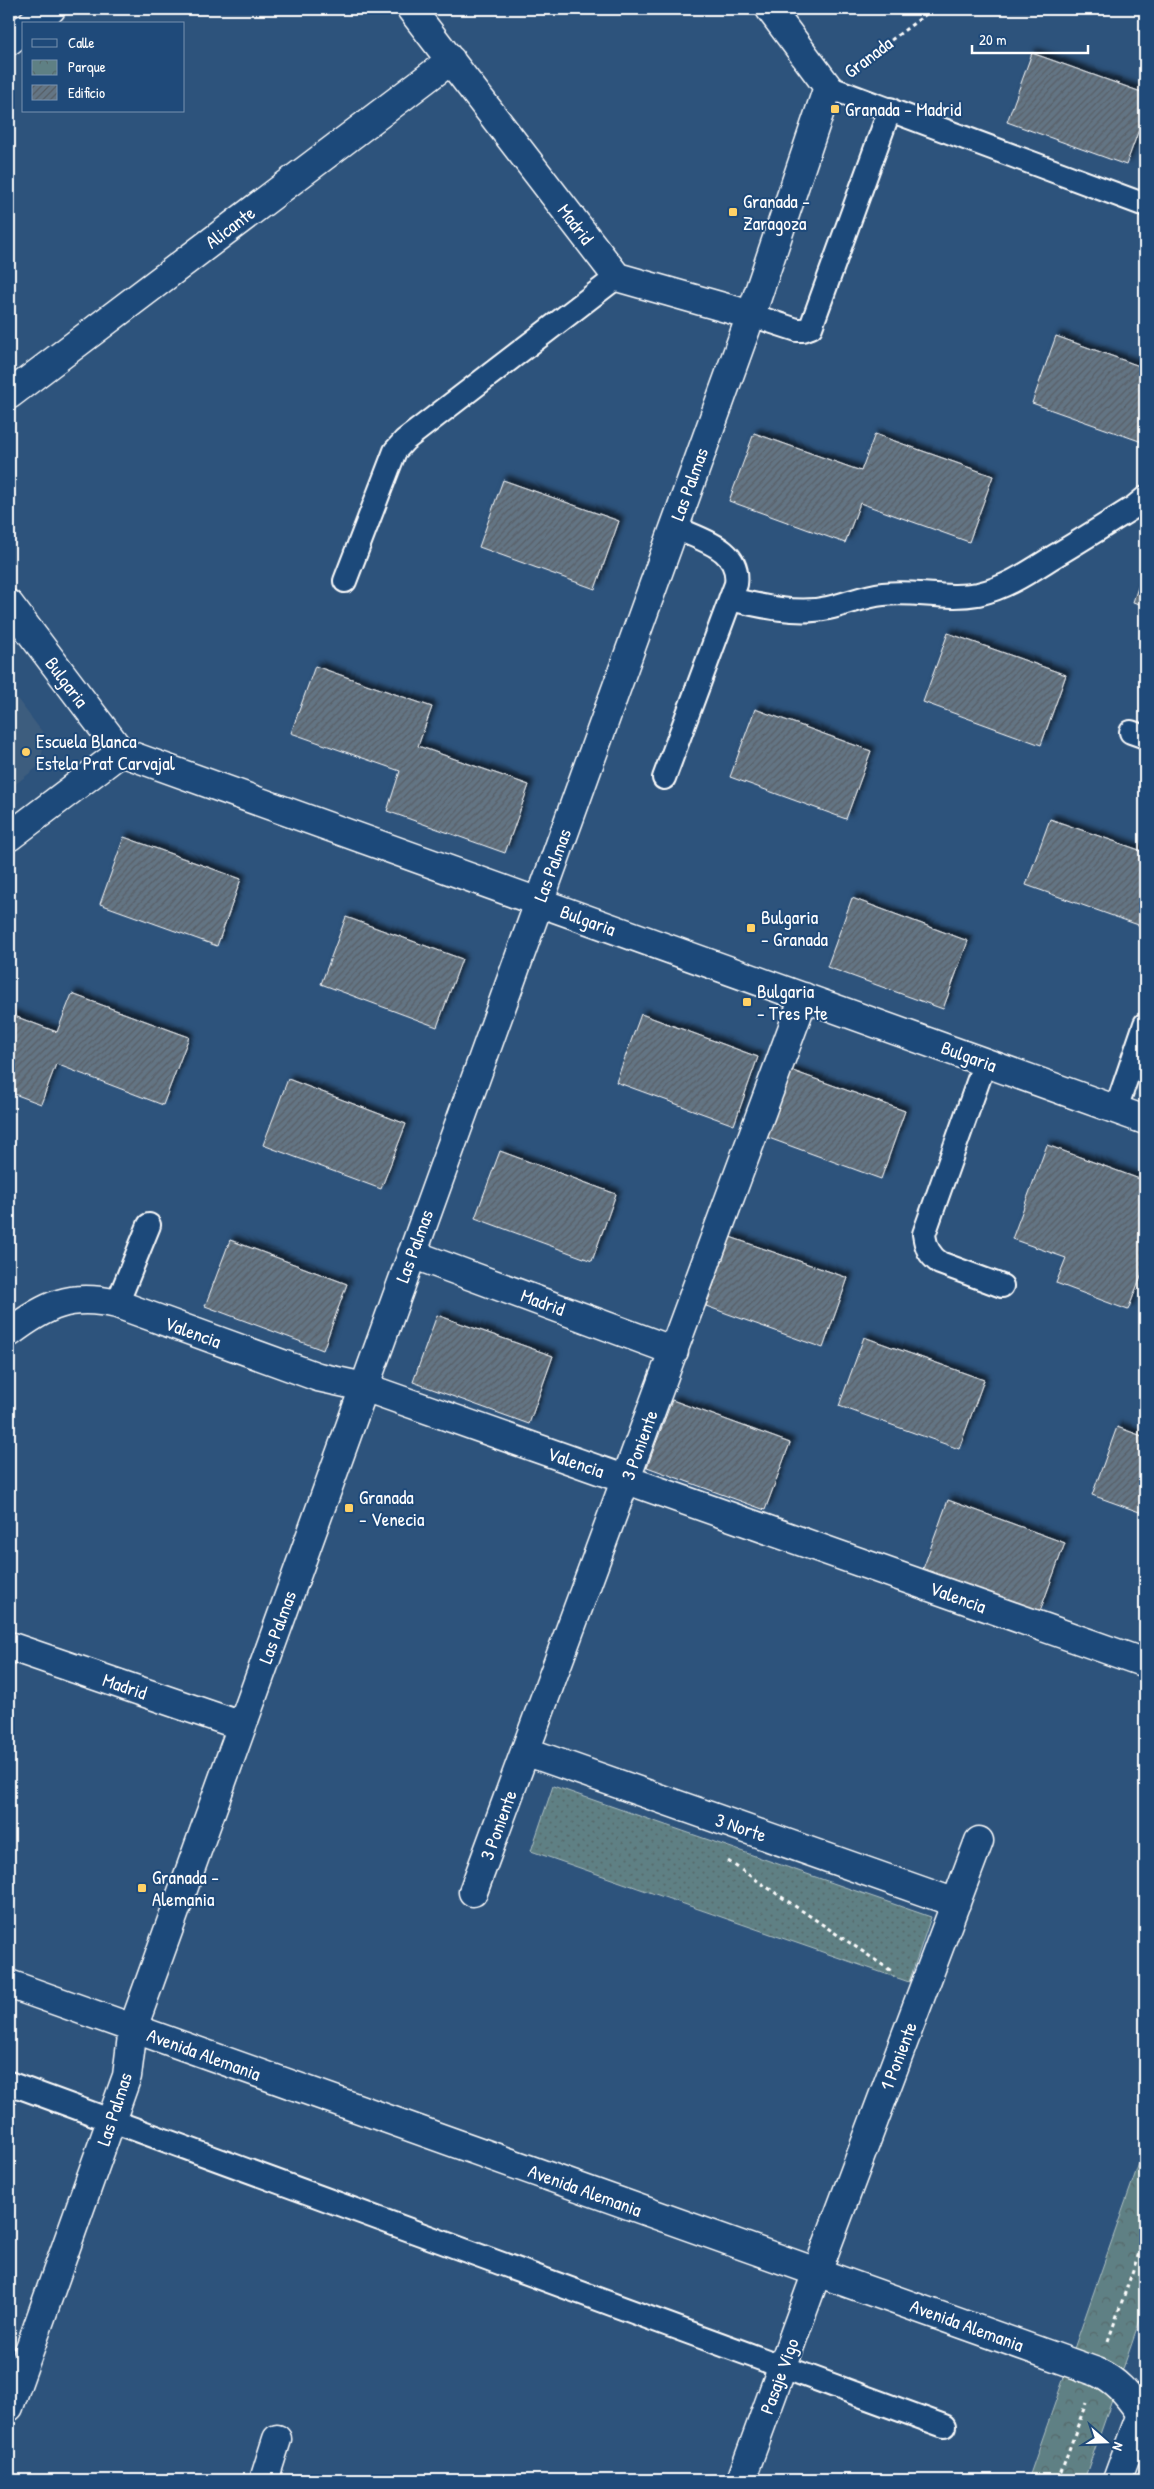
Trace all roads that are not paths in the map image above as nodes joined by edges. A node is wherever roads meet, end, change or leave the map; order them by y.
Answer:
1 (51, 9) edge
2 (411, 9) edge
3 (770, 9) edge
4 (34, 22) edge
5 (22, 31) edge
6 (9, 41) edge
7 (451, 60) junction
8 (828, 87) junction
9 (890, 109) junction
10 (1145, 205) edge
11 (617, 277) junction
12 (751, 315) junction
13 (9, 395) edge
14 (1145, 498) edge
15 (674, 527) junction
16 (345, 580) dead end
17 (730, 599) junction
18 (9, 604) edge
19 (121, 752) junction
20 (664, 778) dead end
21 (9, 837) edge
22 (538, 902) junction
23 (804, 997) junction
24 (1145, 1024) edge
25 (985, 1062) junction
26 (1116, 1109) junction
27 (1145, 1120) edge
28 (149, 1224) dead end
29 (412, 1254) junction
30 (1002, 1286) dead end
31 (117, 1304) junction
32 (9, 1333) edge
33 (674, 1350) junction
34 (364, 1387) junction
35 (626, 1479) junction
36 (9, 1646) edge
37 (1145, 1663) edge
38 (242, 1726) junction
39 (525, 1751) junction
40 (979, 1841) dead end
41 (473, 1892) dead end
42 (956, 1903) junction
43 (9, 1984) edge
44 (132, 2028) junction
45 (9, 2083) edge
46 (111, 2120) junction
47 (817, 2272) junction
48 (782, 2367) junction
49 (9, 2407) edge
50 (1144, 2412) edge
51 (944, 2426) dead end
52 (277, 2439) dead end
53 (264, 2480) edge
54 (741, 2480) edge
55 (1118, 2480) edge

1 - 4 street
2 - 7 street, Madrid
3 - 8 street
5 - 6 street
7 - 11 street, Madrid
7 - 13 street, Alicante
8 - 9 lane
8 - 12 street, Las Palmas
9 - 10 lane
9 - 12 lane
11 - 12 street
11 - 16 lane
12 - 15 street, Las Palmas
14 - 17 lane
15 - 17 lane
15 - 22 street, Las Palmas
17 - 20 lane
18 - 19 street, Bulgaria
19 - 21 street
19 - 22 street, Bulgaria
22 - 23 street, Bulgaria
22 - 29 street, Las Palmas
23 - 25 street, Bulgaria
23 - 33 street, 3 Poniente
24 - 26 lane
25 - 26 street, Bulgaria
25 - 30 lane
26 - 27 street, Bulgaria
28 - 31 lane
29 - 33 street, Madrid
29 - 34 street, Las Palmas
31 - 32 street, Valencia
31 - 34 street, Valencia
33 - 35 street, 3 Poniente
34 - 35 street, Valencia
34 - 38 street, Las Palmas
35 - 37 street, Valencia
35 - 39 street, 3 Poniente
36 - 38 street, Madrid
38 - 44 street, Las Palmas
39 - 41 street, 3 Poniente
39 - 42 street, 3 Norte
40 - 42 street, 1 Poniente
42 - 47 street, 1 Poniente
43 - 44 street, Avenida Alemania
44 - 46 street, Las Palmas
44 - 47 street, Avenida Alemania
45 - 46 lane
46 - 48 lane
46 - 49 street, Las Palmas
47 - 48 street, Pasaje Vigo
47 - 50 street, Avenida Alemania
48 - 51 lane
48 - 54 street, Pasaje Vigo
50 - 55 street
52 - 53 street

